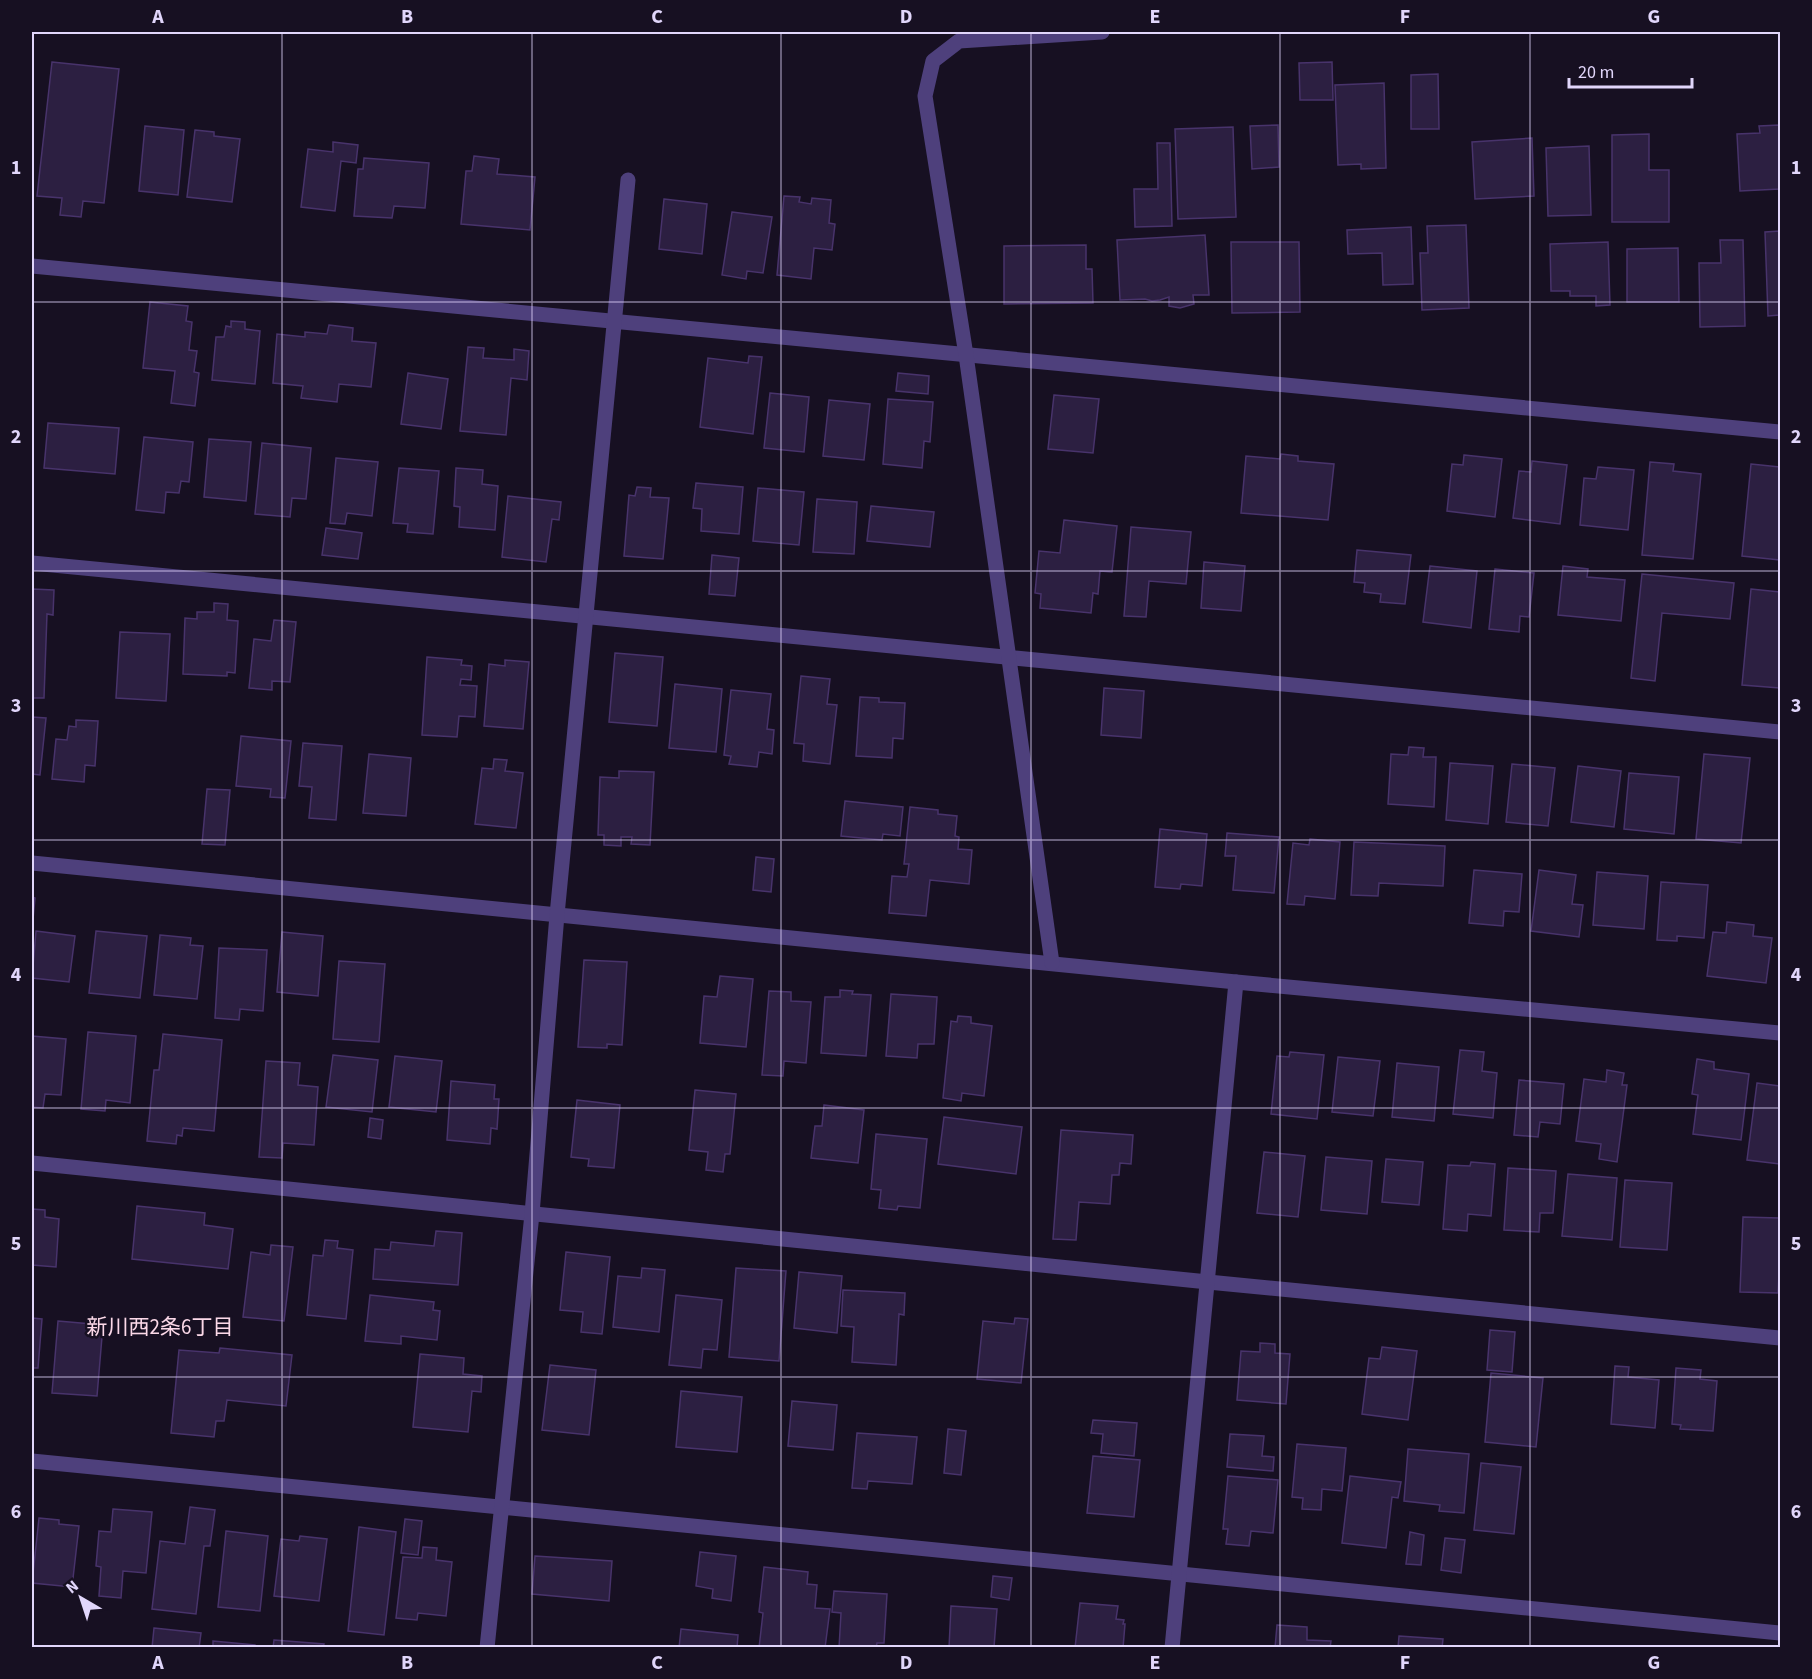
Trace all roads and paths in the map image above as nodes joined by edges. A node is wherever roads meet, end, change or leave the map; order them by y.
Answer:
1 (1102, 32) edge
2 (628, 180) dead end
3 (32, 266) edge
4 (615, 322) junction
5 (966, 355) junction
6 (1780, 432) edge
7 (32, 563) edge
8 (585, 615) junction
9 (1008, 657) junction
10 (1780, 732) edge
11 (32, 863) edge
12 (557, 915) junction
13 (1052, 963) junction
14 (1236, 982) junction
15 (1780, 1034) edge
16 (32, 1163) edge
17 (532, 1214) junction
18 (1208, 1282) junction
19 (1780, 1338) edge
20 (32, 1461) edge
21 (500, 1507) junction
22 (1179, 1573) junction
23 (1780, 1633) edge
24 (487, 1647) edge
25 (1172, 1647) edge

1 - 5 street
2 - 4 street
3 - 4 street
4 - 5 street
4 - 8 street
5 - 6 street
5 - 9 street
7 - 8 street
8 - 9 street
8 - 12 street
9 - 10 street
9 - 13 street
11 - 12 street
12 - 13 street
12 - 17 street
13 - 14 street
14 - 15 street
14 - 18 street
16 - 17 street
17 - 18 street
17 - 21 street
18 - 19 street
18 - 22 street
20 - 21 street
21 - 22 street
21 - 24 street
22 - 23 street
22 - 25 street

